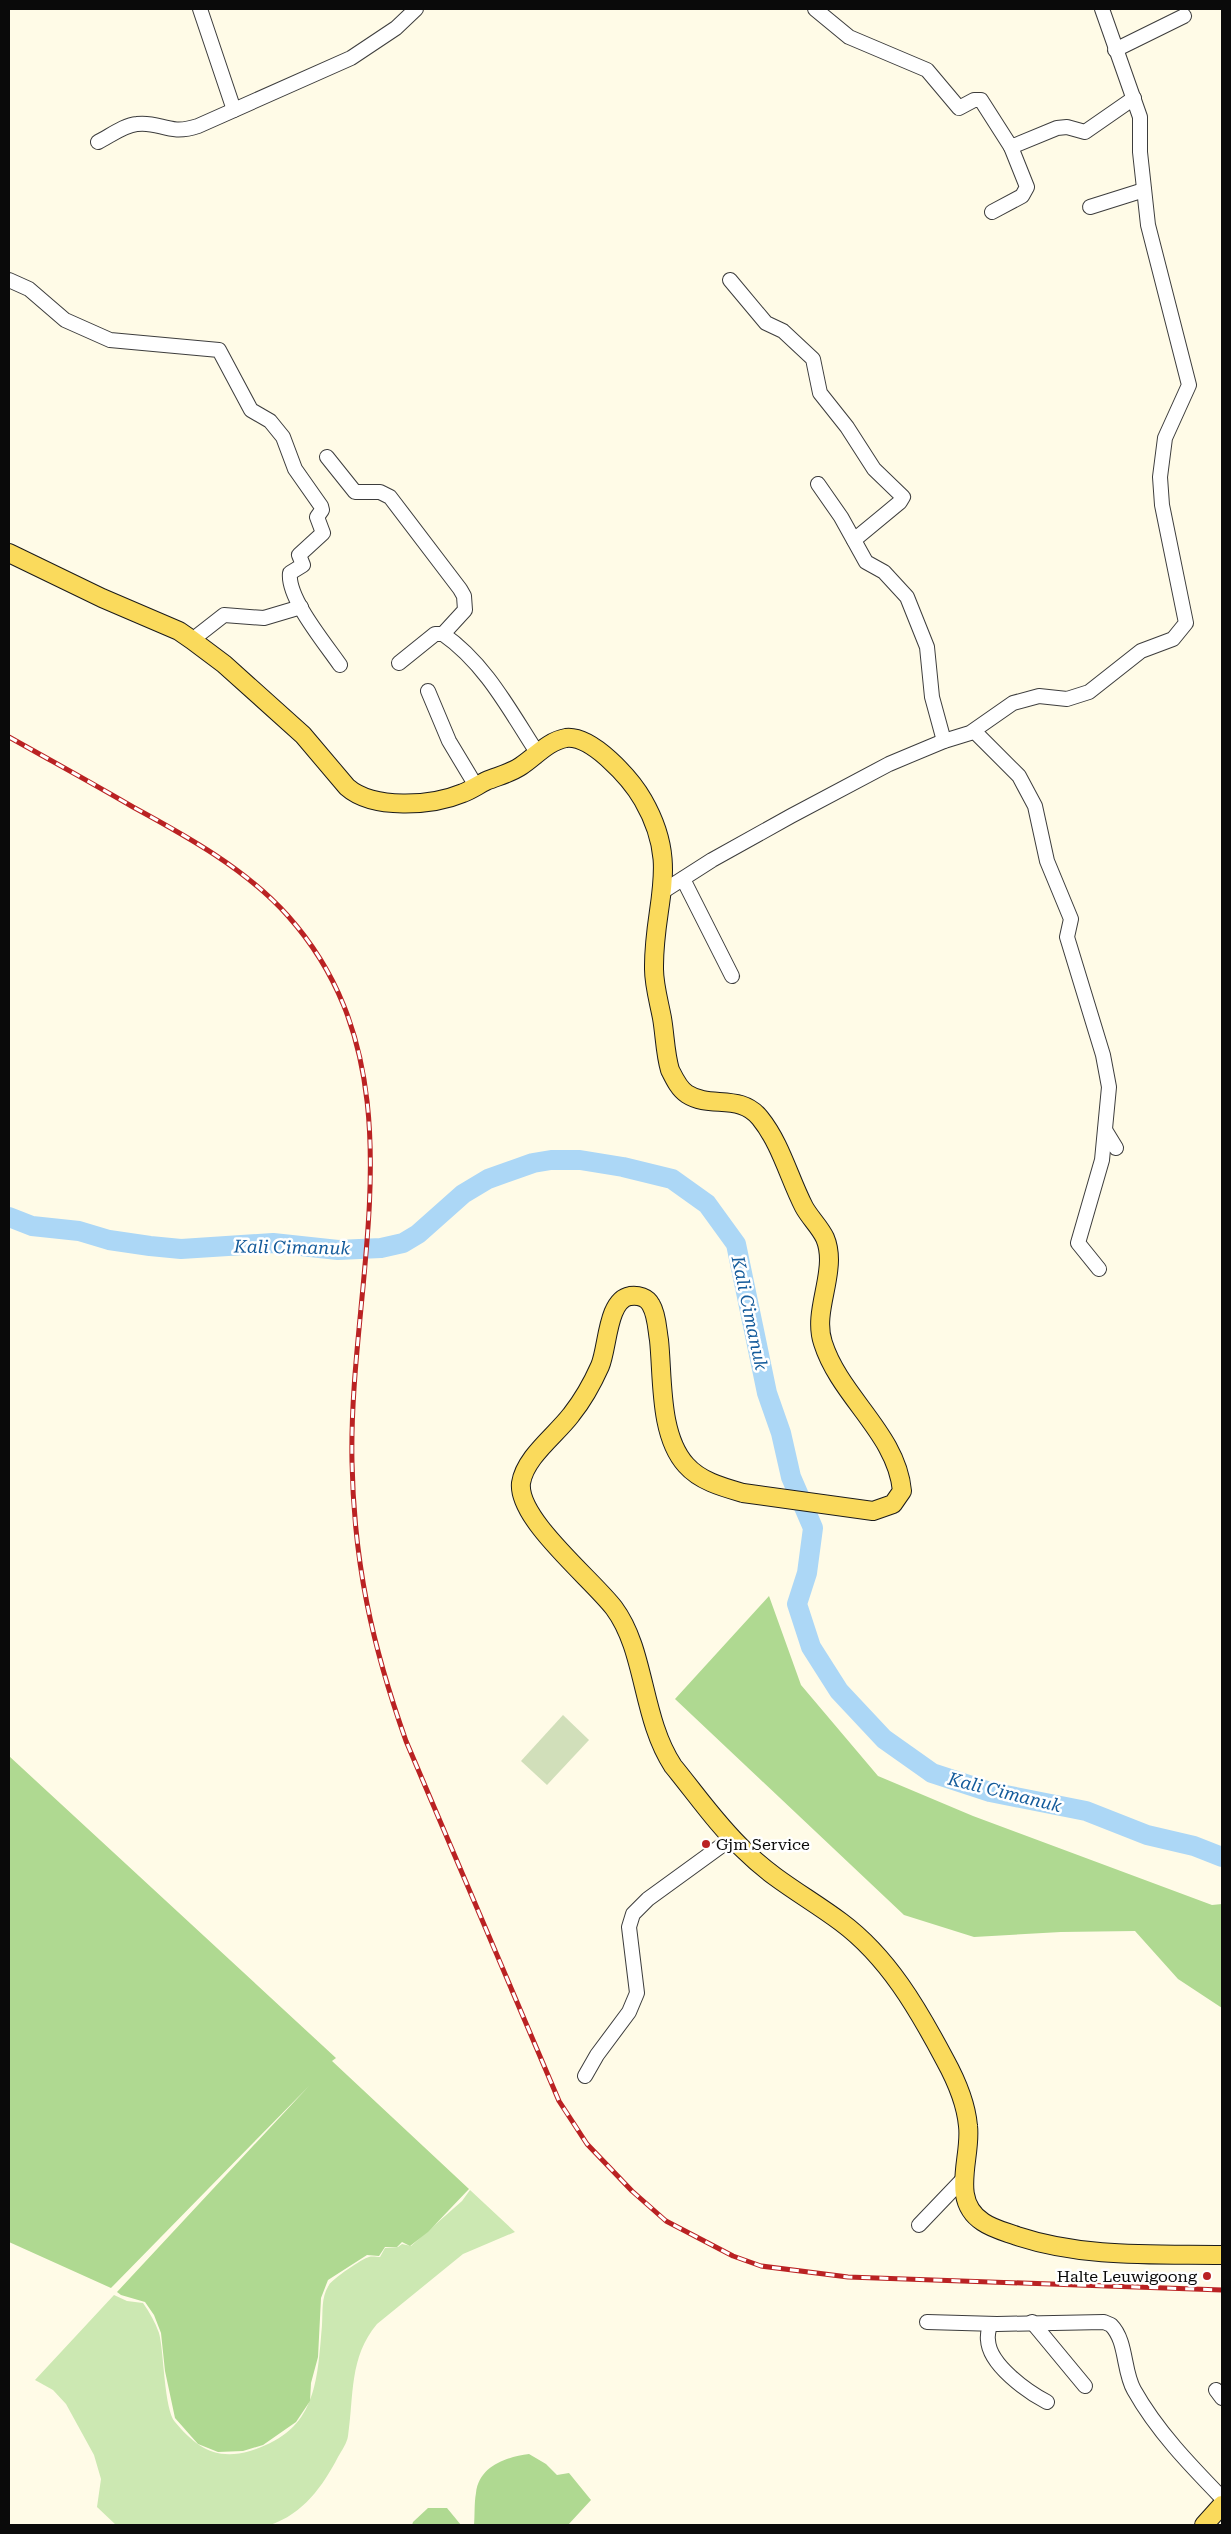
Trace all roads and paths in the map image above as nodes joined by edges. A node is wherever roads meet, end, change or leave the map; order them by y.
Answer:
1 (200, 9) edge
2 (416, 9) edge
3 (816, 9) edge
4 (1102, 9) edge
5 (1184, 16) dead end
6 (1115, 50) junction
7 (1134, 98) junction
8 (234, 110) junction
9 (98, 142) dead end
10 (1011, 147) junction
11 (1144, 190) junction
12 (1090, 206) dead end
13 (992, 212) dead end
14 (9, 280) edge
15 (730, 280) dead end
16 (328, 457) dead end
17 (818, 484) dead end
18 (854, 540) junction
19 (9, 553) edge
20 (301, 607) junction
21 (443, 634) junction
22 (192, 640) junction
23 (400, 663) dead end
24 (340, 664) dead end
25 (428, 691) dead end
26 (974, 731) junction
27 (944, 741) junction
28 (538, 754) junction
29 (476, 786) junction
30 (683, 879) junction
31 (662, 892) junction
32 (732, 976) dead end
33 (1105, 1130) junction
34 (1116, 1148) dead end
35 (1099, 1269) dead end
36 (732, 1838) junction
37 (585, 2076) dead end
38 (963, 2179) junction
39 (919, 2225) dead end
40 (1222, 2255) edge
41 (927, 2322) dead end
42 (1032, 2322) junction
43 (990, 2324) junction
44 (1085, 2386) dead end
45 (1047, 2402) dead end
46 (1222, 2498) edge
47 (1222, 2505) edge
48 (1204, 2525) edge

1 - 8 street
2 - 8 street
3 - 10 street
4 - 6 street
5 - 6 street
6 - 7 street
7 - 10 street
7 - 11 street
8 - 9 street
10 - 13 street
11 - 12 street
11 - 26 street
14 - 20 street
15 - 18 street
16 - 21 street
17 - 18 street
18 - 27 street
19 - 22 main road
20 - 22 street
20 - 24 street
21 - 23 street
21 - 28 street
22 - 29 main road
25 - 29 street
26 - 27 street
26 - 33 street
27 - 30 street
28 - 29 main road
28 - 31 main road
30 - 31 street
30 - 32 street
31 - 36 main road
33 - 34 street
33 - 35 street
36 - 37 street
36 - 38 main road
38 - 39 street
38 - 40 main road
41 - 43 street
42 - 43 street
42 - 44 street
42 - 46 street
43 - 45 street
47 - 48 main road

